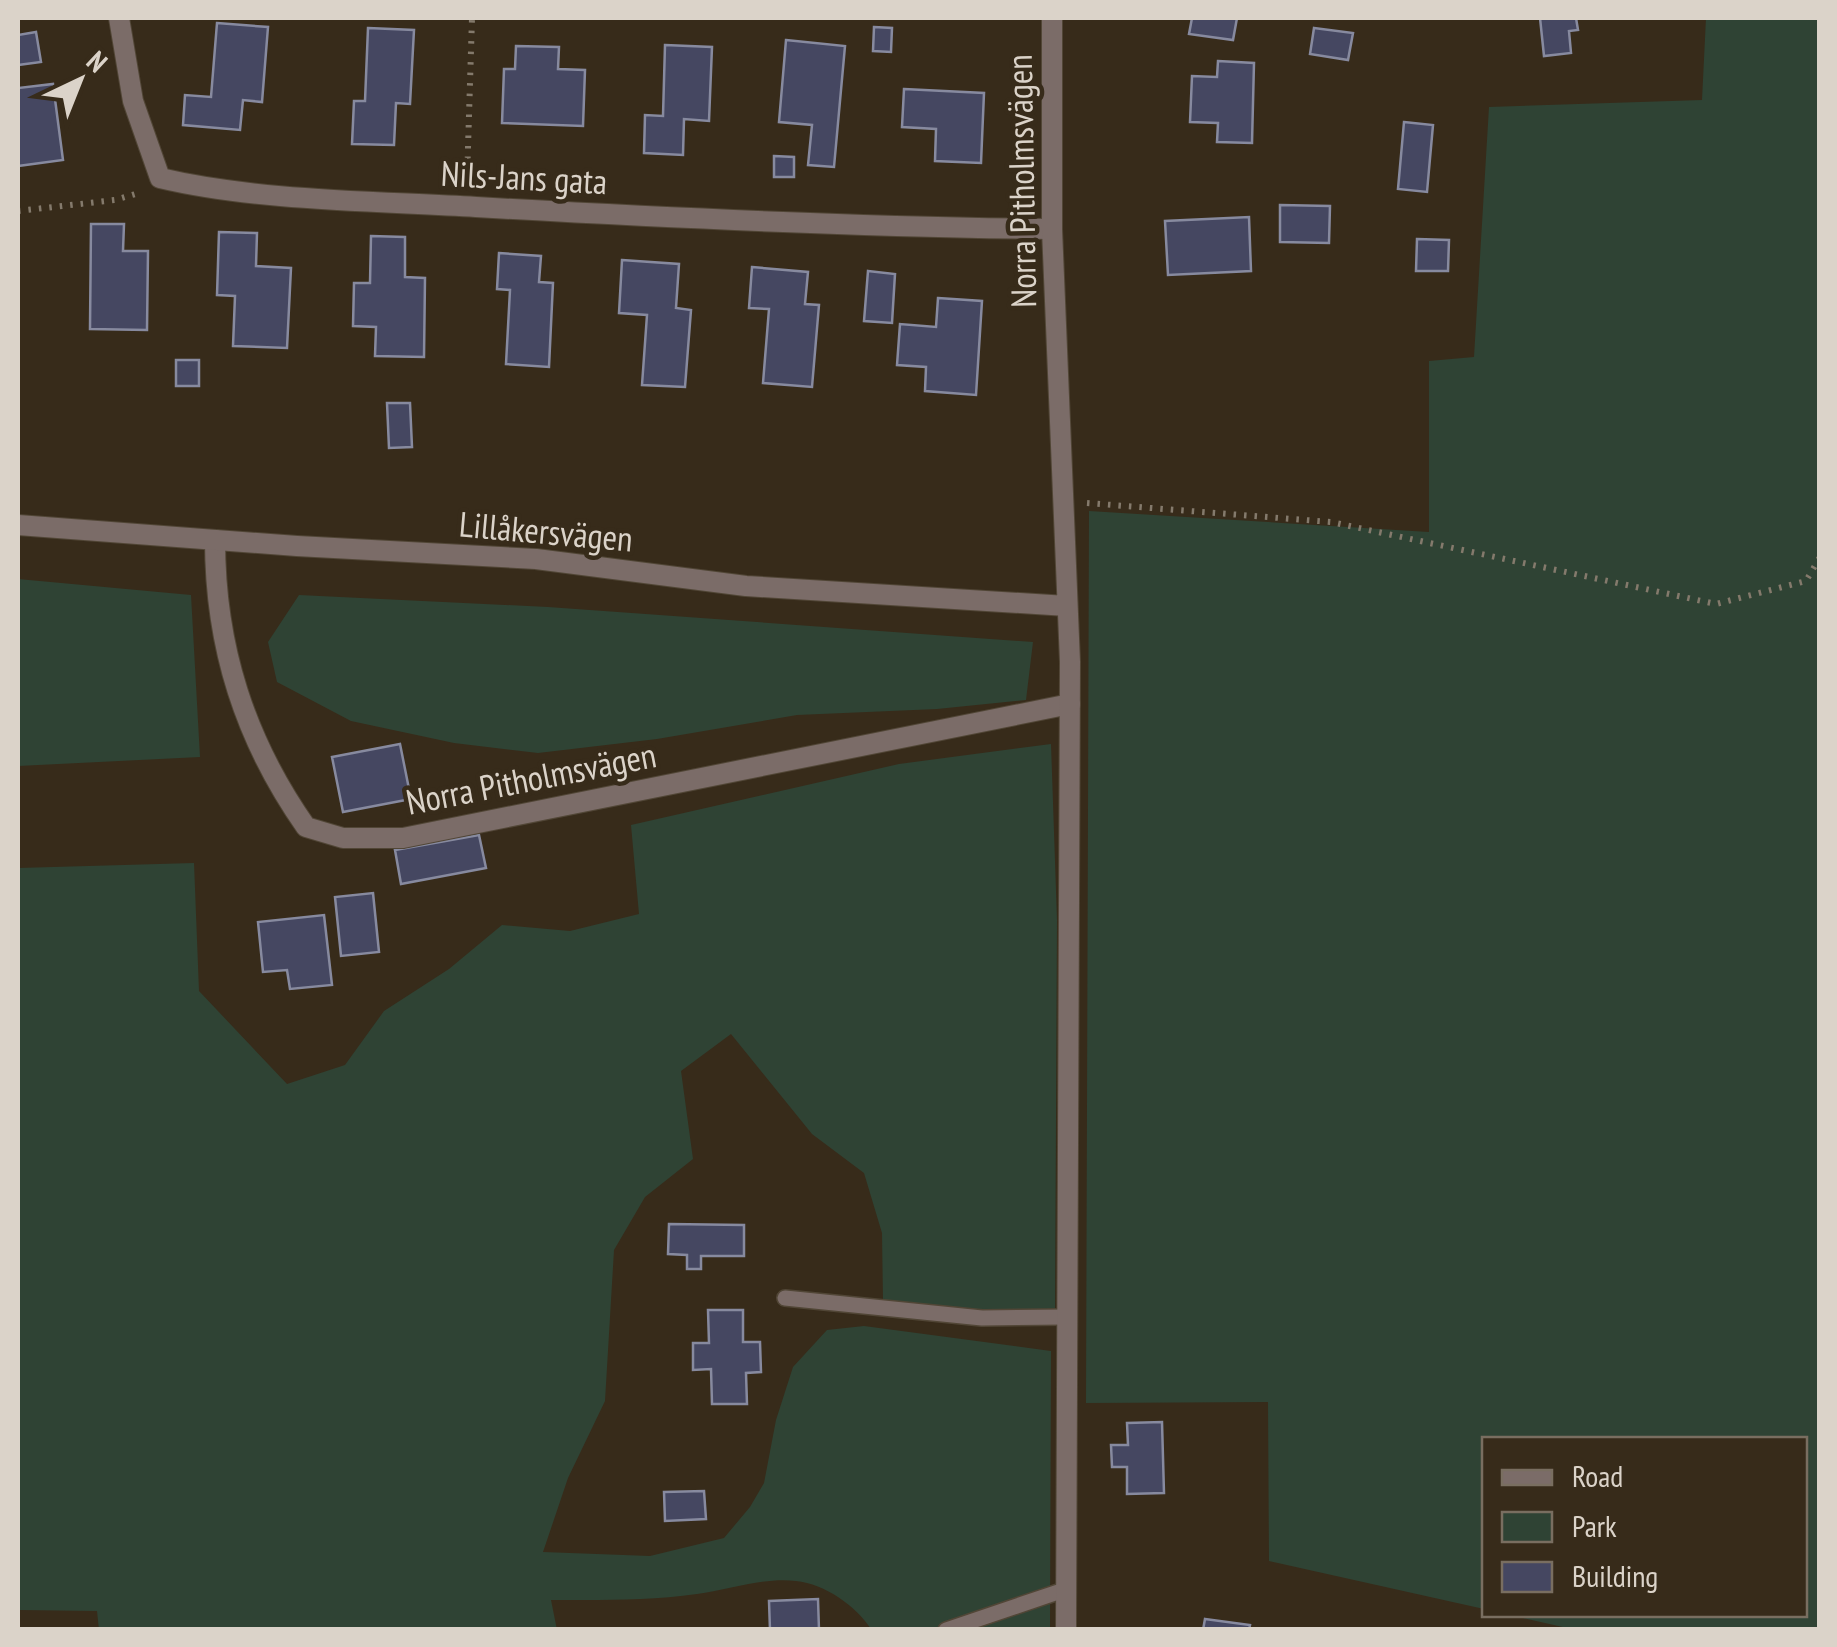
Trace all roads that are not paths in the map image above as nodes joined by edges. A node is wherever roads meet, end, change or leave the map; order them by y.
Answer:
1 (119, 18) edge
2 (1052, 18) edge
3 (1052, 230) junction
4 (18, 525) edge
5 (215, 540) junction
6 (1067, 606) junction
7 (1070, 704) junction
8 (785, 1298) dead end
9 (1066, 1317) junction
10 (1066, 1589) junction
11 (946, 1630) edge
12 (1066, 1630) edge

1 - 3 street, Nils-Jans gata
2 - 3 street, Norra Pitholmsvägen
3 - 6 street, Norra Pitholmsvägen
4 - 5 street, Lillåkersvägen
5 - 6 street, Lillåkersvägen
5 - 7 street, Norra Pitholmsvägen
6 - 7 street, Norra Pitholmsvägen
7 - 9 street, Norra Pitholmsvägen
8 - 9 lane
9 - 10 street, Norra Pitholmsvägen
10 - 11 lane
10 - 12 street, Norra Pitholmsvägen

